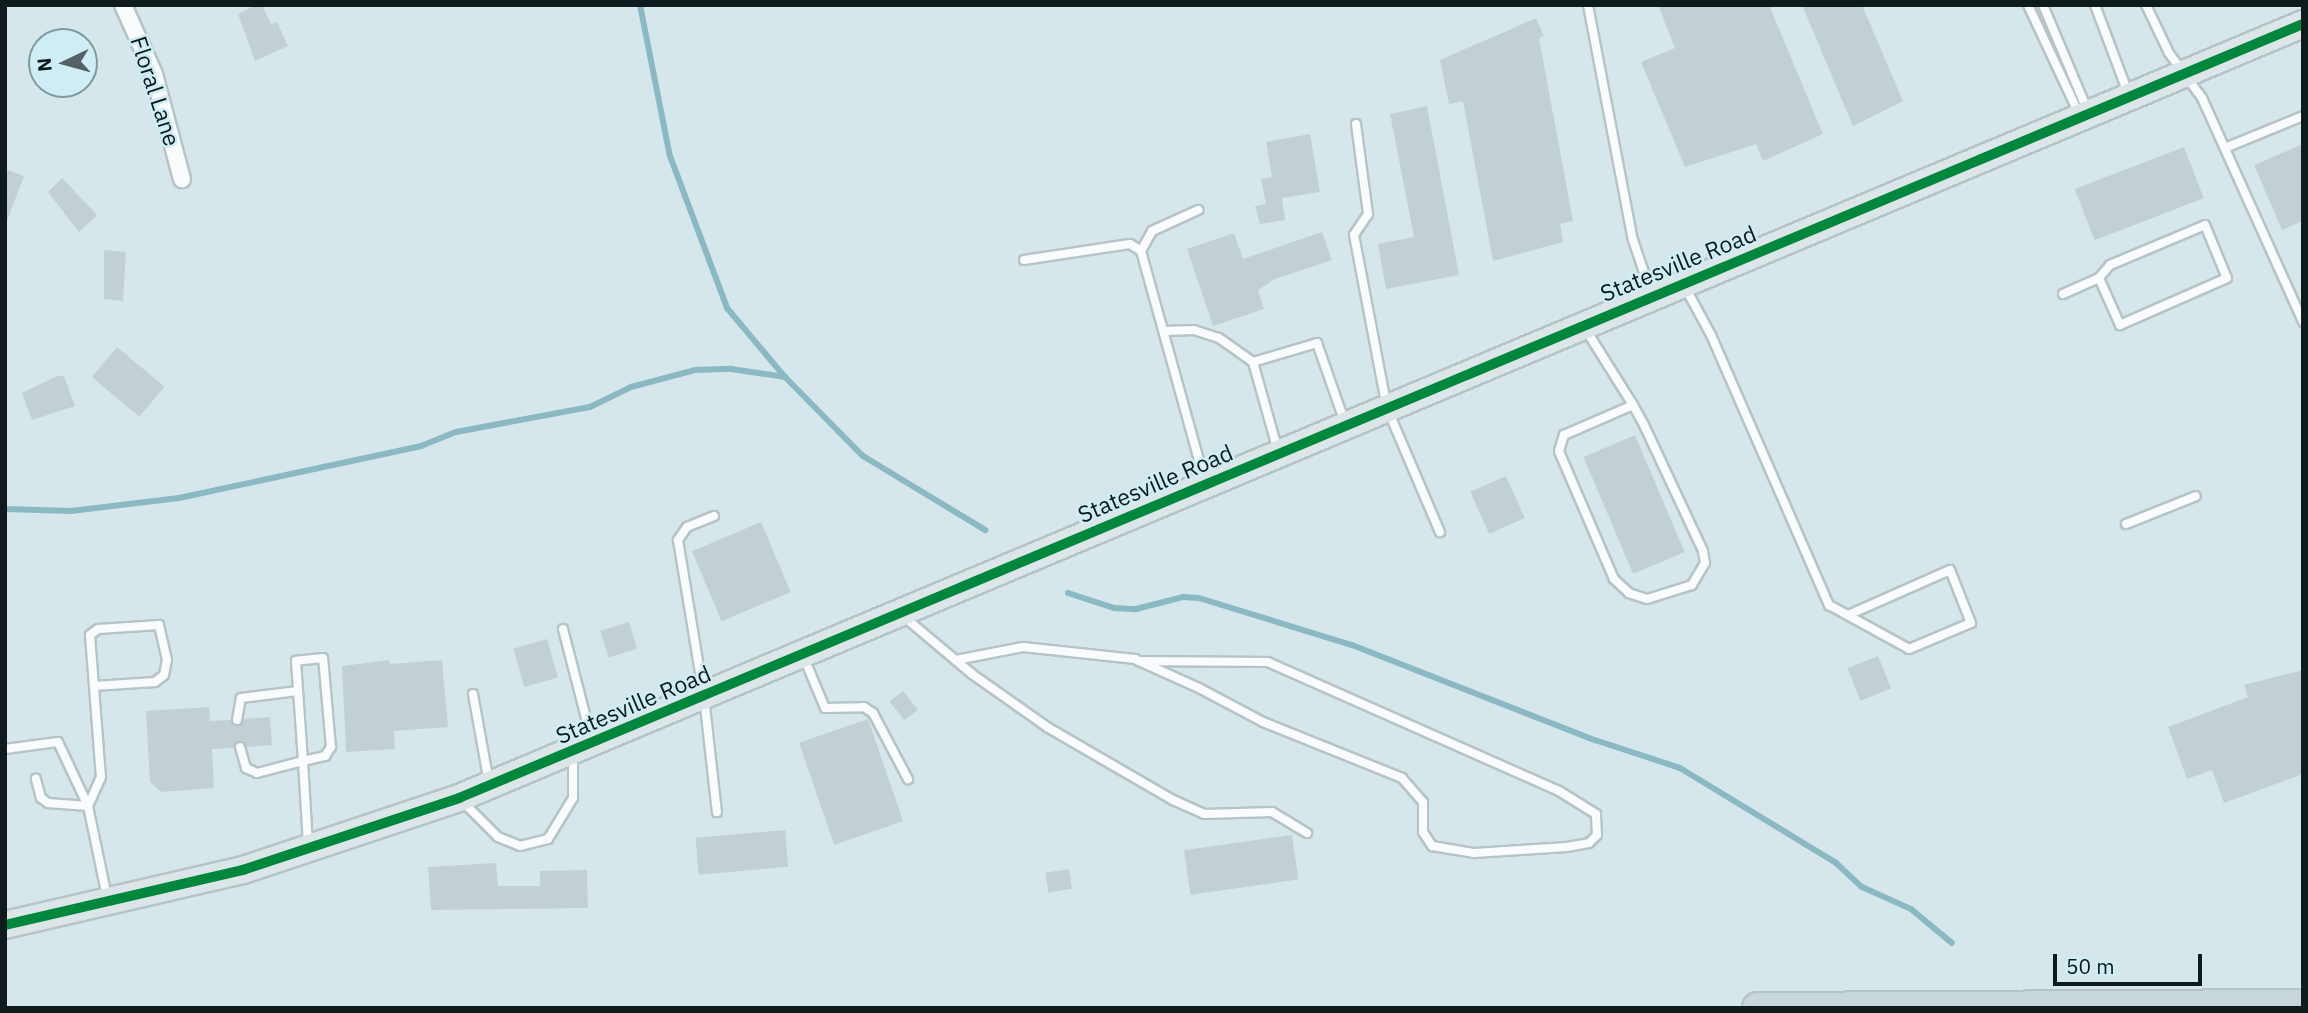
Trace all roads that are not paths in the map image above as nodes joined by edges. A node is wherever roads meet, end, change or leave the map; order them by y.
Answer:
1 (123, 5) edge
2 (1588, 5) edge
3 (2028, 5) edge
4 (2043, 5) edge
5 (2095, 5) edge
6 (2147, 5) edge
7 (2303, 24) edge
8 (2186, 75) junction
9 (2131, 99) junction
10 (2303, 116) edge
11 (2086, 117) junction
12 (1356, 124) dead end
13 (2225, 148) junction
14 (182, 179) dead end
15 (1198, 210) dead end
16 (1140, 251) junction
17 (1024, 260) dead end
18 (2099, 278) junction
19 (1683, 283) junction
20 (2063, 293) dead end
21 (1652, 295) junction
22 (2303, 322) edge
23 (1583, 324) junction
24 (1164, 331) junction
25 (1254, 362) junction
26 (1633, 405) junction
27 (1387, 408) junction
28 (1346, 425) junction
29 (1279, 454) junction
30 (1206, 484) junction
31 (2196, 496) dead end
32 (714, 516) dead end
33 (2126, 524) dead end
34 (1440, 532) dead end
35 (900, 614) junction
36 (1848, 615) junction
37 (563, 629) dead end
38 (803, 656) junction
39 (956, 660) junction
40 (1139, 661) junction
41 (94, 686) junction
42 (298, 691) junction
43 (473, 694) dead end
44 (705, 697) junction
45 (237, 720) dead end
46 (240, 747) dead end
47 (583, 748) junction
48 (5, 749) edge
49 (303, 761) junction
50 (36, 779) dead end
51 (908, 779) dead end
52 (490, 785) junction
53 (459, 798) junction
54 (88, 806) junction
55 (717, 812) dead end
56 (1307, 833) dead end
57 (309, 850) junction
58 (108, 904) junction
59 (5, 925) edge
60 (2303, 1005) edge
61 (1758, 1008) edge

1 - 14 street, Floral Lane
2 - 21 lane
3 - 11 lane
4 - 11 lane
5 - 9 lane
6 - 8 lane
7 - 8 main road, Statesville Road
8 - 9 main road, Statesville Road
8 - 13 lane
9 - 11 main road, Statesville Road
10 - 13 lane
11 - 19 main road, Statesville Road
12 - 27 lane
13 - 22 lane
15 - 16 lane
16 - 17 lane
16 - 24 lane
18 - 18 lane
18 - 20 lane
19 - 21 main road, Statesville Road
19 - 36 lane
21 - 23 main road, Statesville Road
23 - 26 lane
23 - 27 main road, Statesville Road
24 - 25 lane
24 - 30 lane
25 - 28 lane
25 - 29 lane
26 - 26 lane
27 - 28 main road, Statesville Road
27 - 34 lane
28 - 29 main road, Statesville Road
29 - 30 main road, Statesville Road
30 - 35 main road, Statesville Road
31 - 33 lane
32 - 44 lane
35 - 38 main road, Statesville Road
35 - 39 lane
36 - 36 lane
37 - 47 lane
38 - 44 main road, Statesville Road
38 - 51 lane
39 - 40 lane
39 - 56 lane
40 - 40 lane
41 - 41 lane
41 - 54 lane
42 - 45 lane
42 - 49 lane
42 - 49 lane
43 - 52 lane
44 - 47 main road, Statesville Road
44 - 55 lane
46 - 49 lane
47 - 52 main road, Statesville Road
47 - 53 lane
48 - 54 lane
49 - 57 lane
50 - 54 lane
52 - 53 main road, Statesville Road
53 - 57 main road, Statesville Road
54 - 58 lane
57 - 58 main road, Statesville Road
58 - 59 main road, Statesville Road
60 - 61 highway

